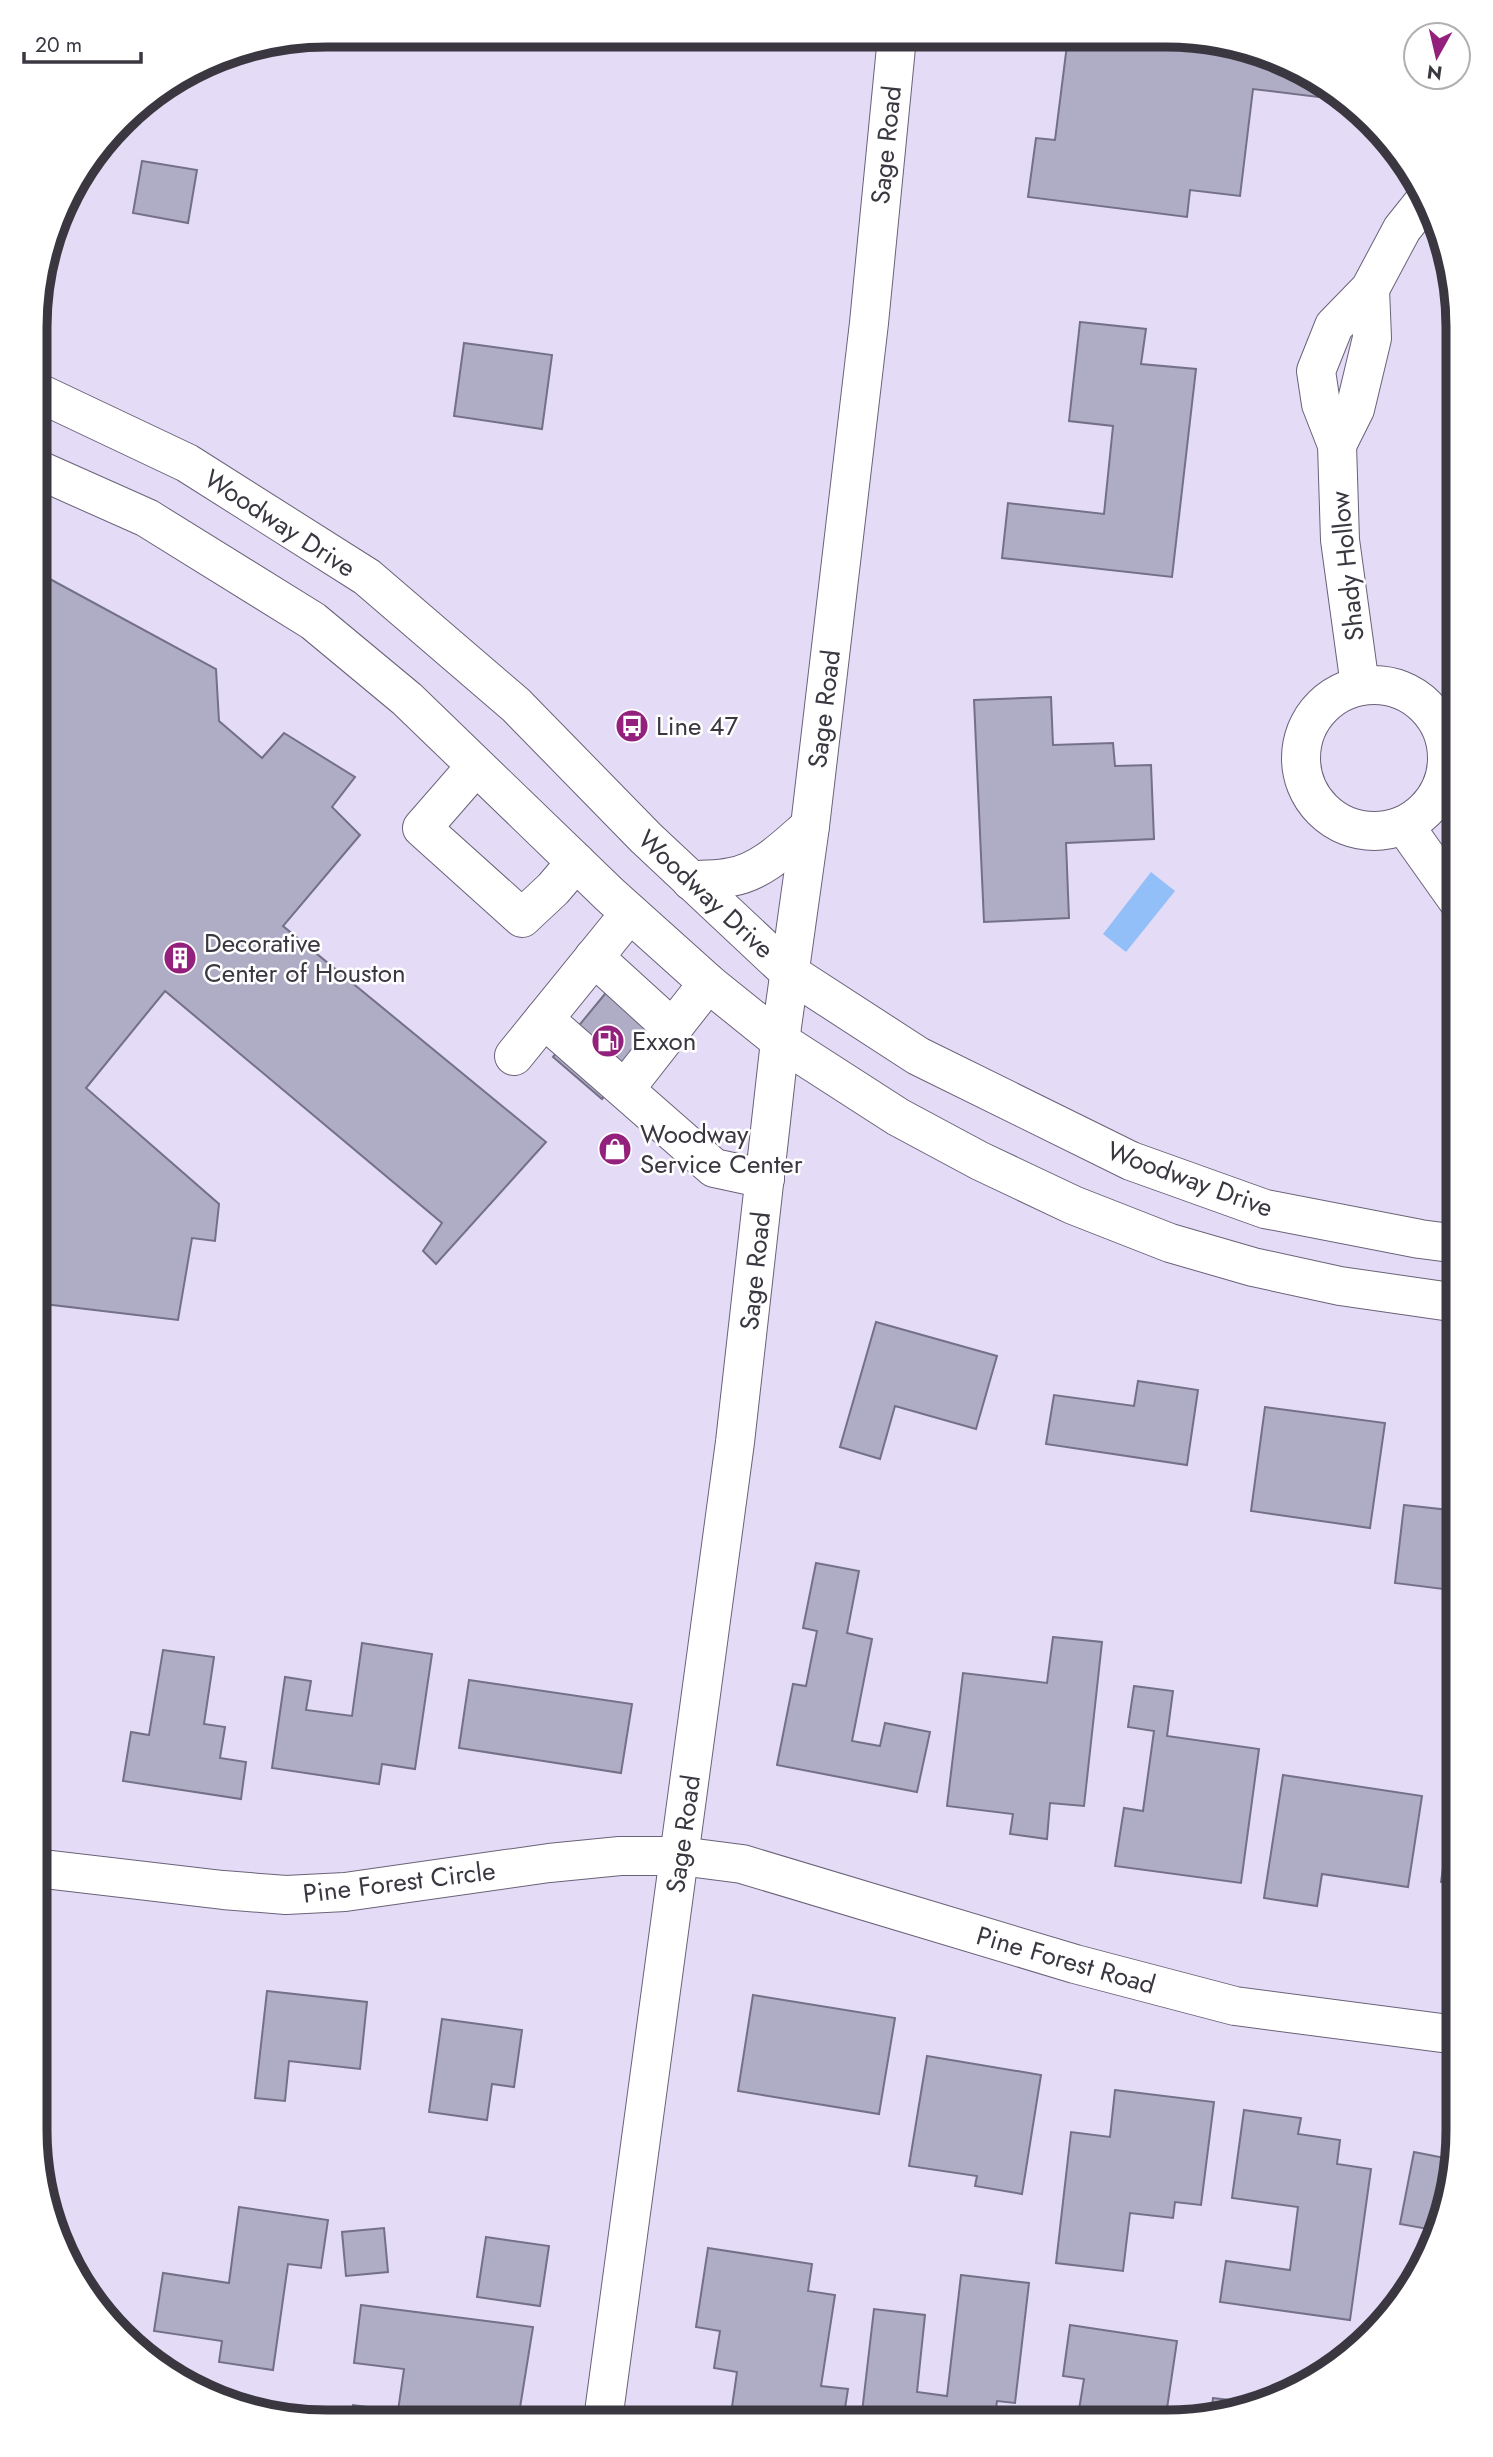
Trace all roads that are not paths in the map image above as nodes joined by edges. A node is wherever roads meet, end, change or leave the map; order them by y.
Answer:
1 (896, 47) edge
2 (1419, 208) edge
3 (47, 397) edge
4 (47, 473) edge
5 (1360, 686) junction
6 (1446, 743) edge
7 (477, 766) junction
8 (1446, 773) edge
9 (1404, 825) junction
10 (810, 826) junction
11 (576, 862) junction
12 (691, 881) junction
13 (1446, 884) edge
14 (631, 913) junction
15 (594, 957) junction
16 (790, 972) junction
17 (708, 983) junction
18 (544, 1019) junction
19 (672, 1028) junction
20 (780, 1041) junction
21 (514, 1056) dead end
22 (625, 1088) junction
23 (765, 1179) junction
24 (1265, 1209) junction
25 (1446, 1242) edge
26 (1253, 1267) junction
27 (1446, 1301) edge
28 (680, 1856) junction
29 (47, 1869) edge
30 (1446, 2034) edge
31 (604, 2410) edge

1 - 10 street, Sage Road
2 - 5 street, Shady Hollow
3 - 12 street, Woodway Drive
4 - 7 street
5 - 6 street
5 - 9 street
7 - 11 street
7 - 11 street
8 - 9 street
9 - 13 street
10 - 12 street
10 - 16 street, Sage Road
11 - 14 street
12 - 16 street, Woodway Drive
14 - 15 street
14 - 17 street
15 - 18 street
15 - 19 street
16 - 20 street, Sage Road
16 - 24 street, Woodway Drive
17 - 19 street
17 - 20 street
18 - 21 street
18 - 22 street
19 - 22 street
20 - 23 street, Sage Road
20 - 26 street
22 - 23 street
23 - 28 street, Sage Road
24 - 25 street, Woodway Drive
24 - 26 street
26 - 27 street
28 - 29 street, Pine Forest Circle
28 - 30 street, Pine Forest Road
28 - 31 street, Sage Road

